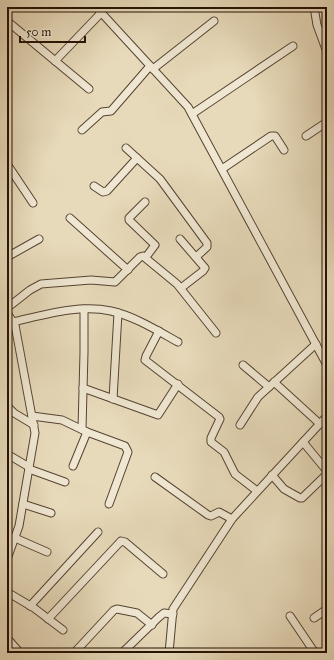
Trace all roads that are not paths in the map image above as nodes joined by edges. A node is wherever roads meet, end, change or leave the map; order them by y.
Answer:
1 (314, 7) edge
2 (98, 10) edge
3 (7, 21) edge
4 (214, 21) dead end
5 (293, 46) dead end
6 (327, 52) edge
7 (56, 61) junction
8 (152, 68) junction
9 (88, 89) dead end
10 (192, 114) junction
11 (327, 122) edge
12 (82, 130) dead end
13 (306, 136) dead end
14 (126, 148) dead end
15 (284, 150) dead end
16 (137, 158) junction
17 (7, 164) edge
18 (222, 169) junction
19 (94, 186) dead end
20 (145, 202) dead end
21 (33, 203) dead end
22 (70, 218) dead end
23 (39, 239) dead end
24 (180, 239) dead end
25 (7, 257) edge
26 (146, 257) junction
27 (196, 257) junction
28 (128, 270) junction
29 (180, 288) junction
30 (7, 308) edge
31 (84, 309) junction
32 (7, 313) edge
33 (118, 313) junction
34 (14, 322) junction
35 (160, 332) junction
36 (216, 333) dead end
37 (178, 342) dead end
38 (316, 344) junction
39 (327, 365) edge
40 (243, 366) dead end
41 (178, 384) junction
42 (271, 385) junction
43 (83, 388) junction
44 (113, 399) junction
45 (7, 406) edge
46 (32, 416) junction
47 (327, 416) edge
48 (320, 424) junction
49 (34, 425) junction
50 (240, 425) dead end
51 (84, 430) junction
52 (303, 442) junction
53 (7, 454) edge
54 (73, 466) dead end
55 (29, 468) junction
56 (327, 471) edge
57 (327, 474) edge
58 (272, 475) junction
59 (155, 477) dead end
60 (65, 482) dead end
61 (257, 491) junction
62 (23, 504) junction
63 (109, 504) dead end
64 (51, 513) dead end
65 (232, 519) junction
66 (98, 532) dead end
67 (15, 538) junction
68 (47, 552) dead end
69 (7, 559) edge
70 (163, 574) dead end
71 (7, 592) edge
72 (30, 606) junction
73 (327, 608) edge
74 (173, 614) junction
75 (290, 616) dead end
76 (314, 618) dead end
77 (48, 619) junction
78 (152, 625) junction
79 (63, 630) dead end
80 (7, 638) edge
81 (20, 653) edge
82 (74, 653) edge
83 (122, 653) edge
84 (169, 653) edge
85 (315, 653) edge

1 - 6 street
2 - 7 street
2 - 8 street
3 - 7 street
4 - 8 street
5 - 10 street
7 - 9 street
8 - 10 street
8 - 12 street
10 - 18 street
11 - 13 street
14 - 16 street
15 - 18 street
16 - 19 street
16 - 27 street
17 - 21 street
18 - 38 street
20 - 26 street
22 - 28 street
23 - 25 street
24 - 27 street
26 - 28 street
26 - 29 street
27 - 29 street
28 - 30 street
29 - 36 street
31 - 33 street
31 - 34 street
31 - 43 street
32 - 34 street
33 - 35 street
33 - 44 street
34 - 46 street
35 - 37 street
35 - 41 street
38 - 39 street
38 - 42 street
40 - 42 street
41 - 44 street
41 - 61 street
42 - 48 street
42 - 50 street
43 - 44 street
43 - 51 street
45 - 49 street
46 - 49 street
46 - 51 street
47 - 48 street
48 - 52 street
49 - 55 street
51 - 54 street
51 - 63 street
52 - 56 street
52 - 58 street
53 - 55 street
55 - 60 street
55 - 62 street
57 - 58 street
58 - 61 street
59 - 65 street
61 - 65 street
62 - 64 street
62 - 67 street
65 - 74 street
66 - 72 street
67 - 68 street
67 - 69 street
70 - 77 street
71 - 72 street
72 - 77 street
73 - 76 street
74 - 78 street
74 - 84 street
75 - 85 street
77 - 79 street
78 - 82 street
78 - 83 street
80 - 81 street

